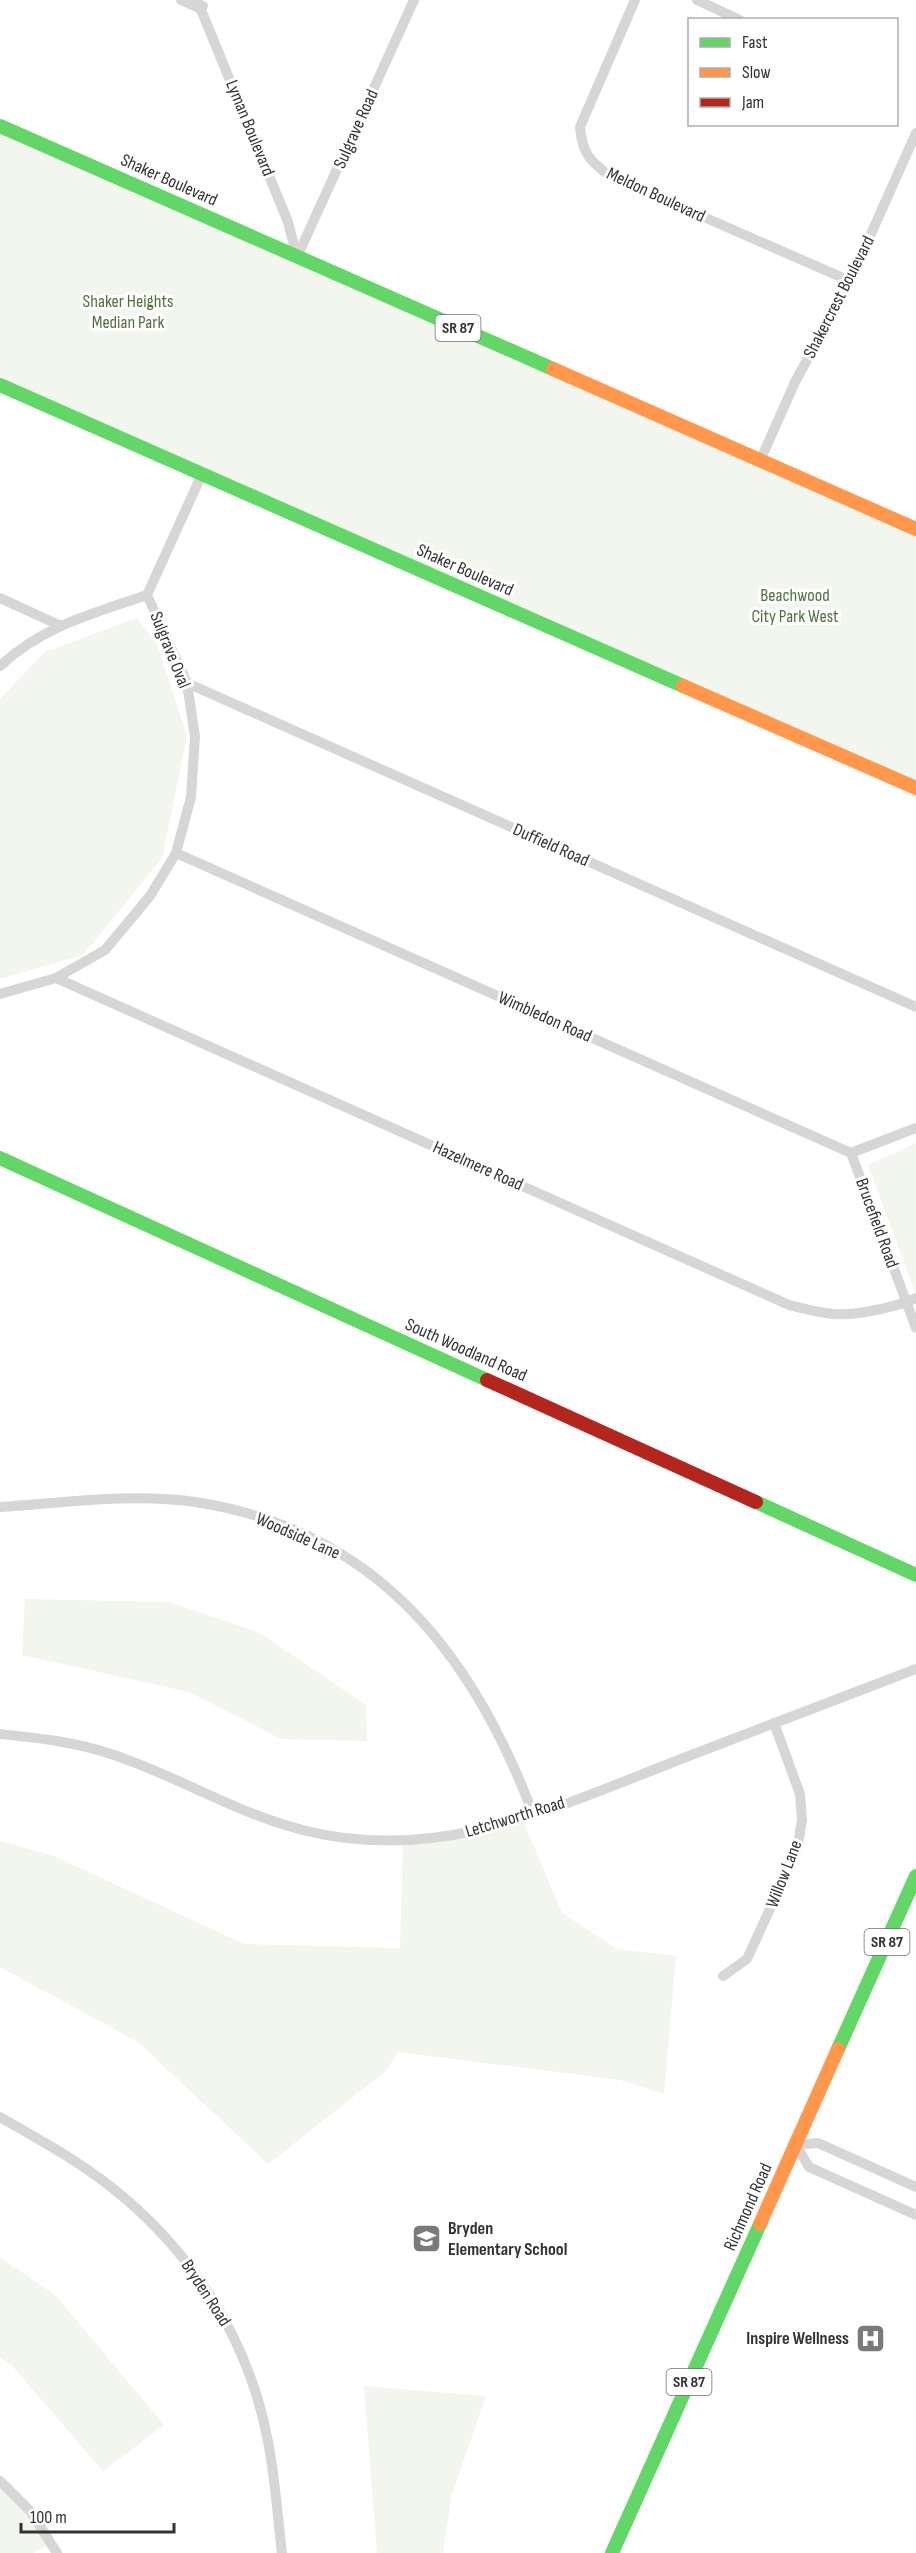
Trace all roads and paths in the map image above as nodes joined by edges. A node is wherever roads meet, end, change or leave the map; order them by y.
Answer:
1 (181, 0) edge
2 (414, 0) edge
3 (635, 0) edge
4 (697, 0) edge
5 (201, 3) edge
6 (736, 18) edge
7 (0, 126) edge
8 (916, 133) edge
9 (297, 257) junction
10 (850, 281) junction
11 (0, 385) edge
12 (760, 461) junction
13 (202, 474) junction
14 (916, 529) edge
15 (147, 595) junction
16 (0, 598) edge
17 (59, 625) junction
18 (0, 666) edge
19 (187, 683) junction
20 (916, 788) edge
21 (176, 853) junction
22 (56, 978) junction
23 (0, 994) edge
24 (916, 1007) edge
25 (916, 1128) edge
26 (851, 1153) junction
27 (0, 1158) edge
28 (911, 1300) edge
29 (916, 1328) edge
30 (0, 1507) edge
31 (916, 1575) edge
32 (916, 1669) edge
33 (774, 1723) junction
34 (0, 1734) edge
35 (533, 1814) junction
36 (916, 1876) edge
37 (723, 1976) dead end
38 (0, 2117) edge
39 (796, 2145) junction
40 (916, 2187) edge
41 (916, 2215) edge
42 (0, 2481) edge
43 (57, 2553) edge
44 (282, 2553) edge
45 (612, 2553) edge

1 - 5 street
2 - 9 street, Sulgrave Road
3 - 10 street, Meldon Boulevard
4 - 6 street
5 - 9 street, Lyman Boulevard
7 - 9 main road, Shaker Boulevard / SR 87
8 - 10 street, Shakercrest Boulevard
9 - 12 main road, Shaker Boulevard / SR 87
10 - 12 street, Shakercrest Boulevard
11 - 13 main road, Shaker Boulevard
12 - 14 main road, Shaker Boulevard / SR 87
13 - 15 street, Sulgrave Oval
13 - 20 main road, Shaker Boulevard
15 - 17 street
15 - 19 street, Sulgrave Oval
16 - 17 street
17 - 18 street
19 - 21 street, Sulgrave Oval
19 - 24 street, Duffield Road
21 - 22 street, Sulgrave Oval
21 - 26 street, Wimbledon Road
22 - 23 street, Sulgrave Oval
22 - 28 street, Hazelmere Road
25 - 26 street
26 - 28 street, Brucefield Road
27 - 31 main road, South Woodland Road
28 - 29 street, Brucefield Road
30 - 35 street, Woodside Lane
32 - 33 street, Letchworth Road
33 - 35 street, Letchworth Road
33 - 37 street, Willow Lane
34 - 35 street, Letchworth Road
36 - 39 main road, Richmond Road / SR 87
38 - 44 street, Bryden Road
39 - 40 street
39 - 41 street
39 - 45 main road, Richmond Road / SR 87
42 - 43 street

